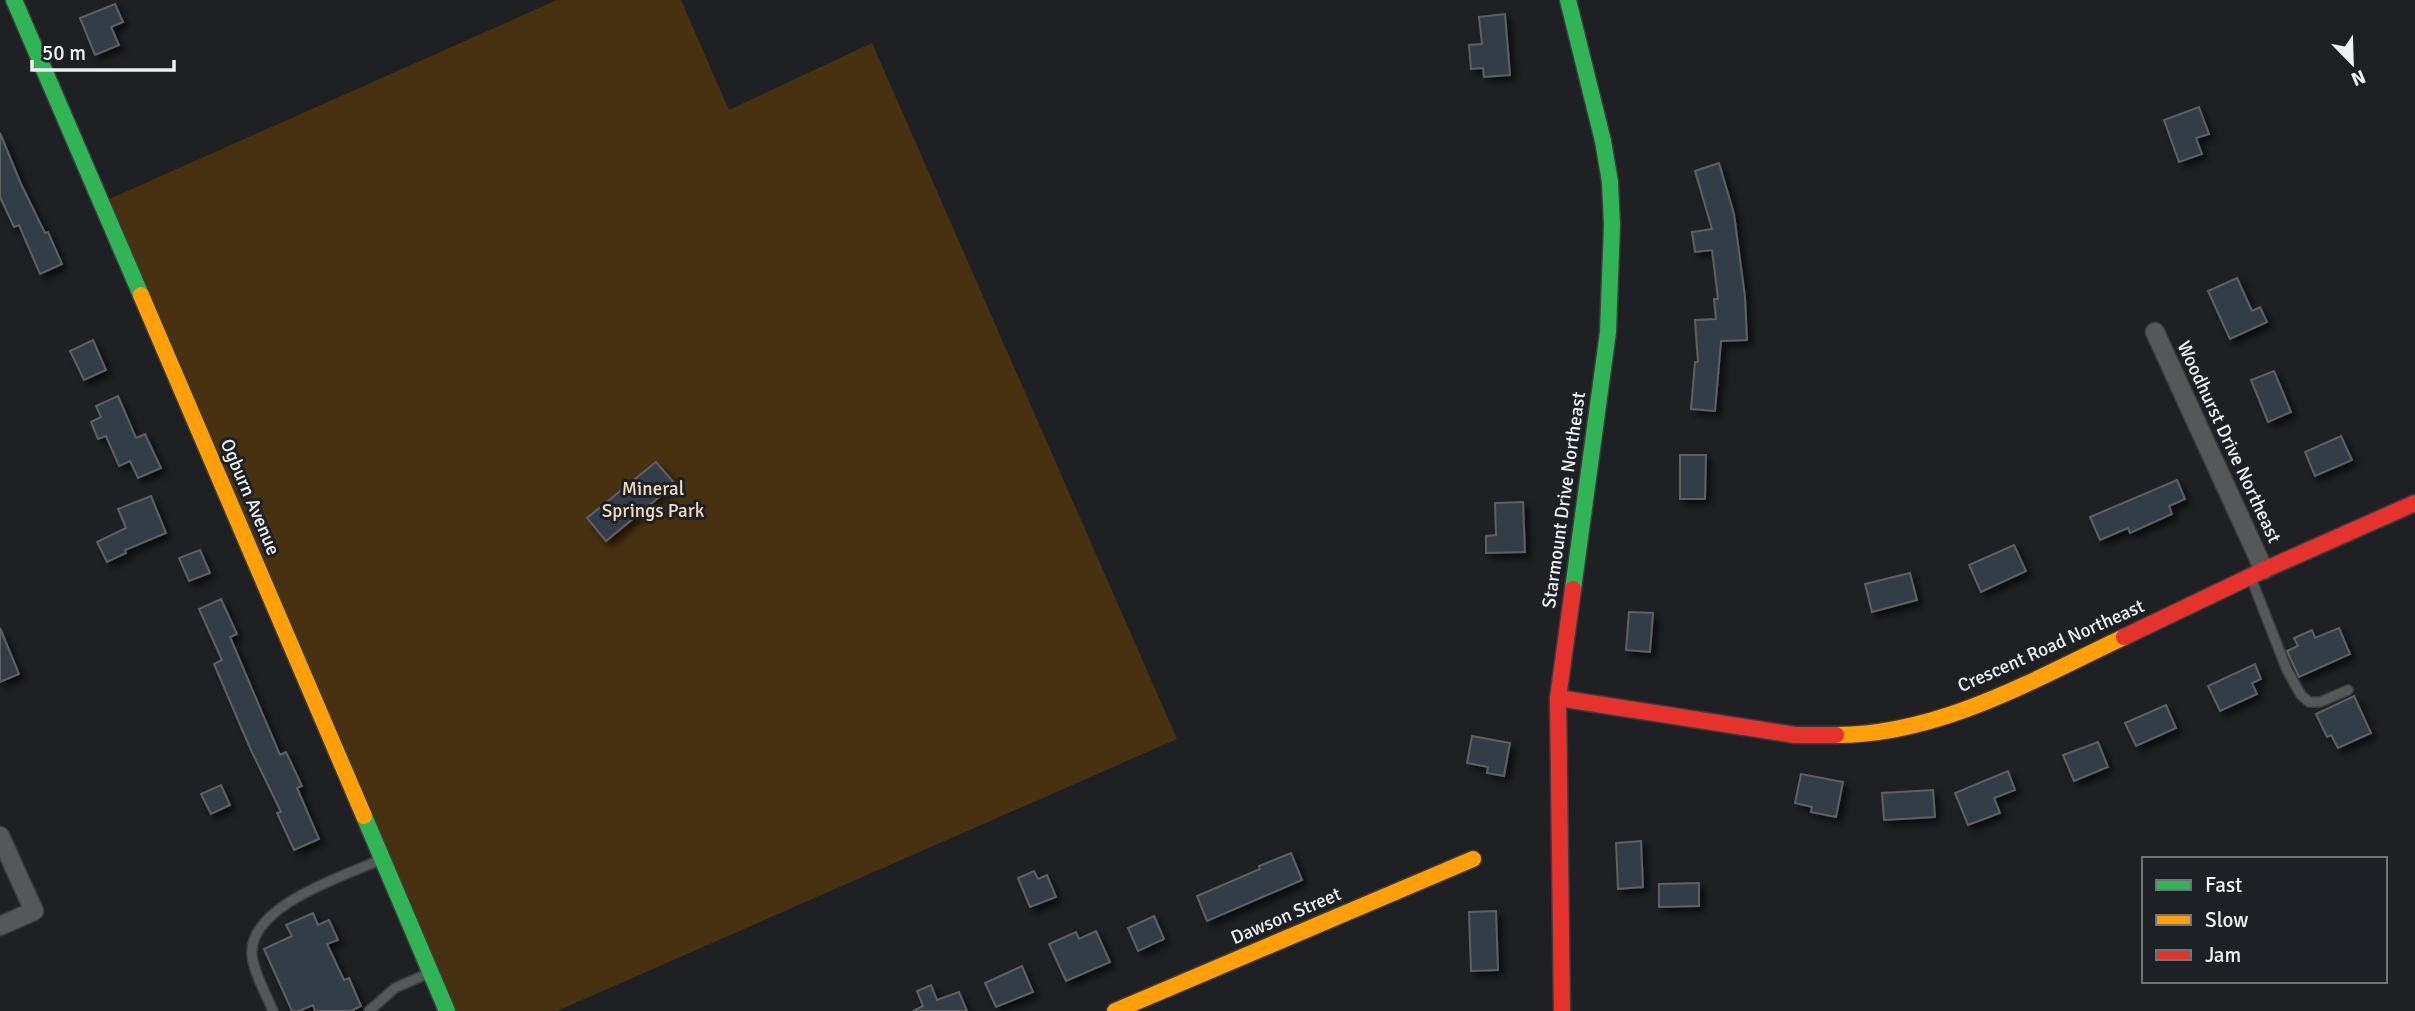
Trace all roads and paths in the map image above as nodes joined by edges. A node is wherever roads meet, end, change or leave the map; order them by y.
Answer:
1 (14, 0) edge
2 (1568, 0) edge
3 (2155, 332) dead end
4 (2415, 503) edge
5 (2257, 573) junction
6 (2348, 690) dead end
7 (1558, 698) junction
8 (0, 836) edge
9 (382, 859) junction
10 (1473, 859) dead end
11 (0, 926) edge
12 (430, 972) junction
13 (273, 1011) edge
14 (369, 1011) edge
15 (447, 1011) edge
16 (1115, 1011) edge
17 (1562, 1011) edge

1 - 9 street, Ogburn Avenue
2 - 7 street, Starmount Drive Northeast
3 - 5 street, Woodhurst Drive Northeast
4 - 5 street, Crescent Road Northeast
5 - 6 lane
5 - 7 street, Crescent Road Northeast
7 - 17 street, Starmount Drive Northeast
8 - 11 street
9 - 12 street, Ogburn Avenue
9 - 13 lane
10 - 16 street, Dawson Street
12 - 14 lane
12 - 15 street, Ogburn Avenue

